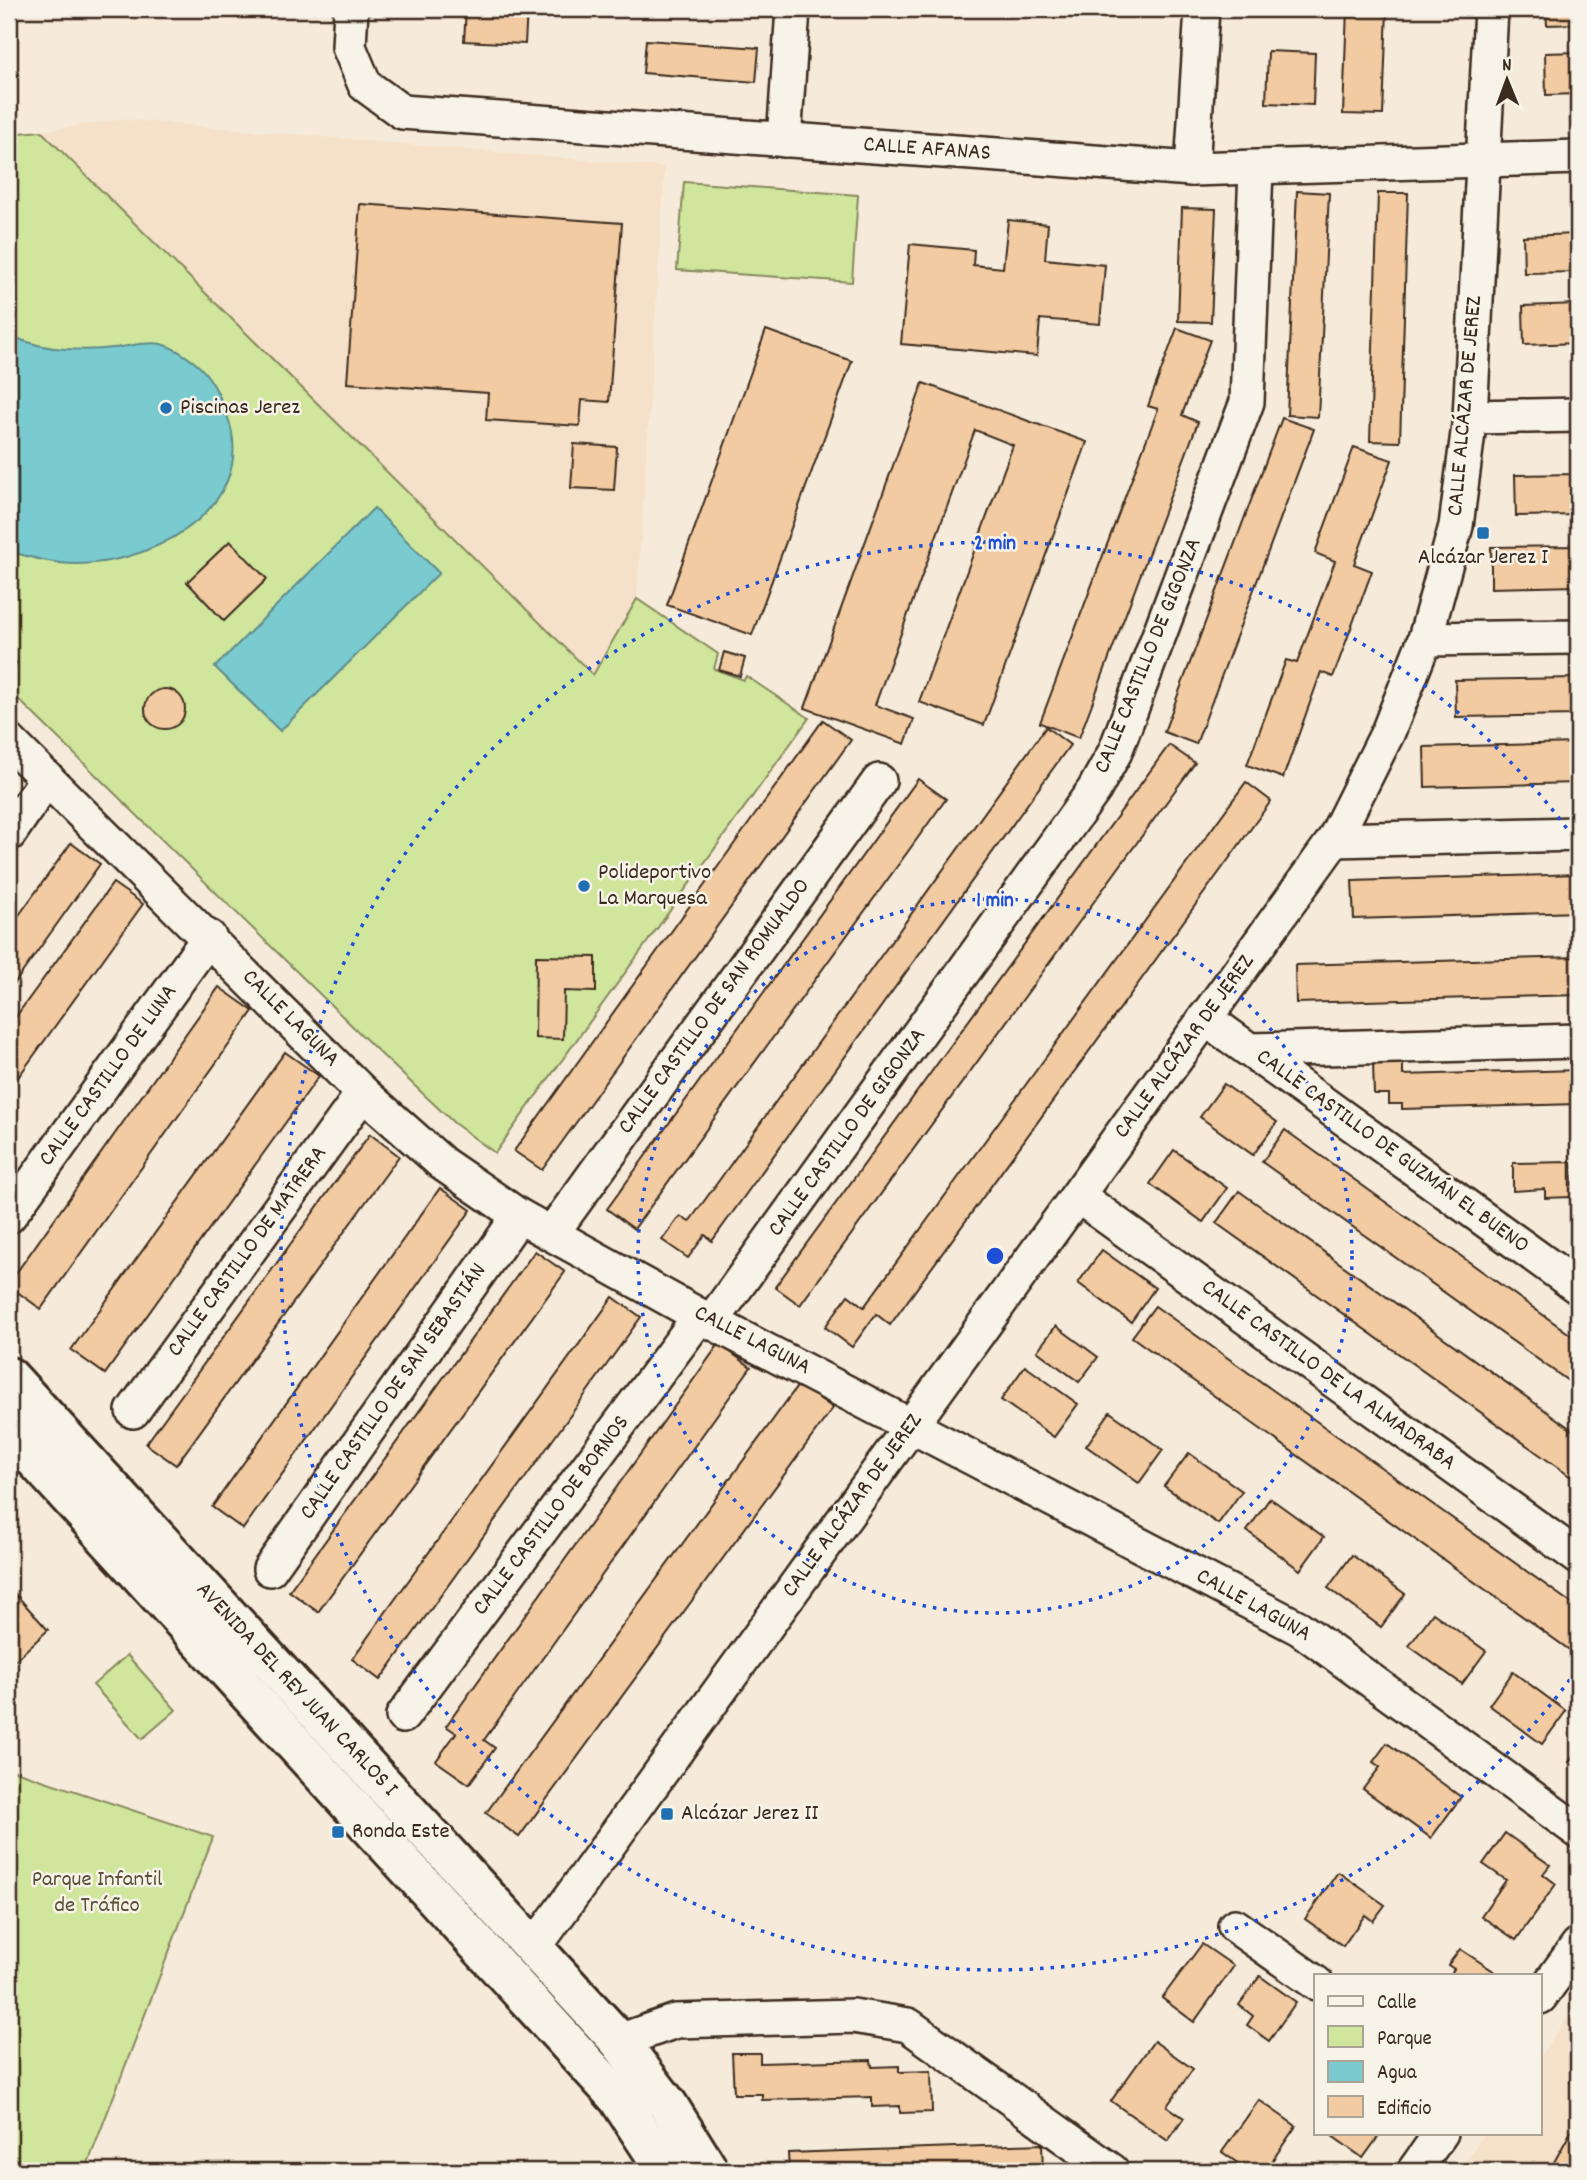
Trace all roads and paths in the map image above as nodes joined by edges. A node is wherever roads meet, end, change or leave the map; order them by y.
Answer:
1 (351, 9) edge
2 (793, 9) edge
3 (1202, 9) edge
4 (1491, 9) edge
5 (784, 140) junction
6 (1578, 157) edge
7 (1483, 158) junction
8 (1192, 169) junction
9 (1256, 169) junction
10 (1578, 415) edge
11 (1470, 417) junction
12 (1578, 637) edge
13 (1425, 639) junction
14 (9, 741) edge
15 (47, 778) junction
16 (879, 781) dead end
17 (9, 834) edge
18 (1578, 834) edge
19 (1334, 840) junction
20 (209, 937) junction
21 (1205, 1018) junction
22 (1578, 1041) edge
23 (1250, 1049) junction
24 (363, 1093) junction
25 (1078, 1196) junction
26 (9, 1216) edge
27 (519, 1216) junction
28 (552, 1233) junction
29 (1578, 1261) edge
30 (1543, 1262) junction
31 (1578, 1287) edge
32 (706, 1319) junction
33 (9, 1377) edge
34 (133, 1411) dead end
35 (912, 1424) junction
36 (9, 1432) edge
37 (1578, 1557) edge
38 (270, 1569) dead end
39 (403, 1717) dead end
40 (1578, 1831) edge
41 (1235, 1926) dead end
42 (1578, 1945) edge
43 (534, 1948) junction
44 (1314, 1982) edge
45 (1542, 1994) edge
46 (619, 2041) junction
47 (1440, 2134) edge
48 (666, 2171) edge
49 (709, 2171) edge
50 (1112, 2171) edge
51 (1414, 2171) edge

1 - 5 street, CALLE AFANAS
2 - 5 street
3 - 8 street
4 - 7 street, CALLE ALCÁZAR DE JEREZ
5 - 8 street, CALLE AFANAS
6 - 7 street, CALLE AFANAS
7 - 9 street, CALLE AFANAS
7 - 11 street, CALLE ALCÁZAR DE JEREZ
8 - 9 street, CALLE AFANAS
9 - 32 street, CALLE CASTILLO DE GIGONZA
10 - 11 street
11 - 13 street, CALLE ALCÁZAR DE JEREZ
12 - 13 street
13 - 19 street, CALLE ALCÁZAR DE JEREZ
14 - 15 street, CALLE LAGUNA
15 - 17 street
15 - 20 street, CALLE LAGUNA
16 - 28 street, CALLE CASTILLO DE SAN ROMUALDO
18 - 19 street
19 - 21 street, CALLE ALCÁZAR DE JEREZ
20 - 24 street, CALLE LAGUNA
20 - 26 street, CALLE CASTILLO DE LUNA
21 - 23 street, CALLE CASTILLO DE GUZMÁN EL BUENO
21 - 25 street, CALLE ALCÁZAR DE JEREZ
22 - 23 street
23 - 30 street, CALLE CASTILLO DE GUZMÁN EL BUENO
24 - 27 street, CALLE LAGUNA
24 - 34 street, CALLE CASTILLO DE MATRERA
25 - 35 street, CALLE ALCÁZAR DE JEREZ
25 - 37 street, CALLE CASTILLO DE LA ALMADRABA
27 - 28 street, CALLE LAGUNA
27 - 38 street, CALLE CASTILLO DE SAN SEBASTIÁN
28 - 32 street, CALLE LAGUNA
29 - 30 street
30 - 31 street, CALLE CASTILLO DE GUZMÁN EL BUENO
32 - 35 street, CALLE LAGUNA
32 - 39 street, CALLE CASTILLO DE BORNOS
33 - 43 main road, AVENIDA DEL REY JUAN CARLOS I
35 - 40 street, CALLE LAGUNA
35 - 43 street, CALLE ALCÁZAR DE JEREZ
36 - 48 main road, AVENIDA DEL REY JUAN CARLOS I
41 - 44 street
42 - 45 street
43 - 46 main road, AVENIDA DEL REY JUAN CARLOS I
46 - 49 main road, AVENIDA DEL REY JUAN CARLOS I
46 - 50 street
47 - 51 street

